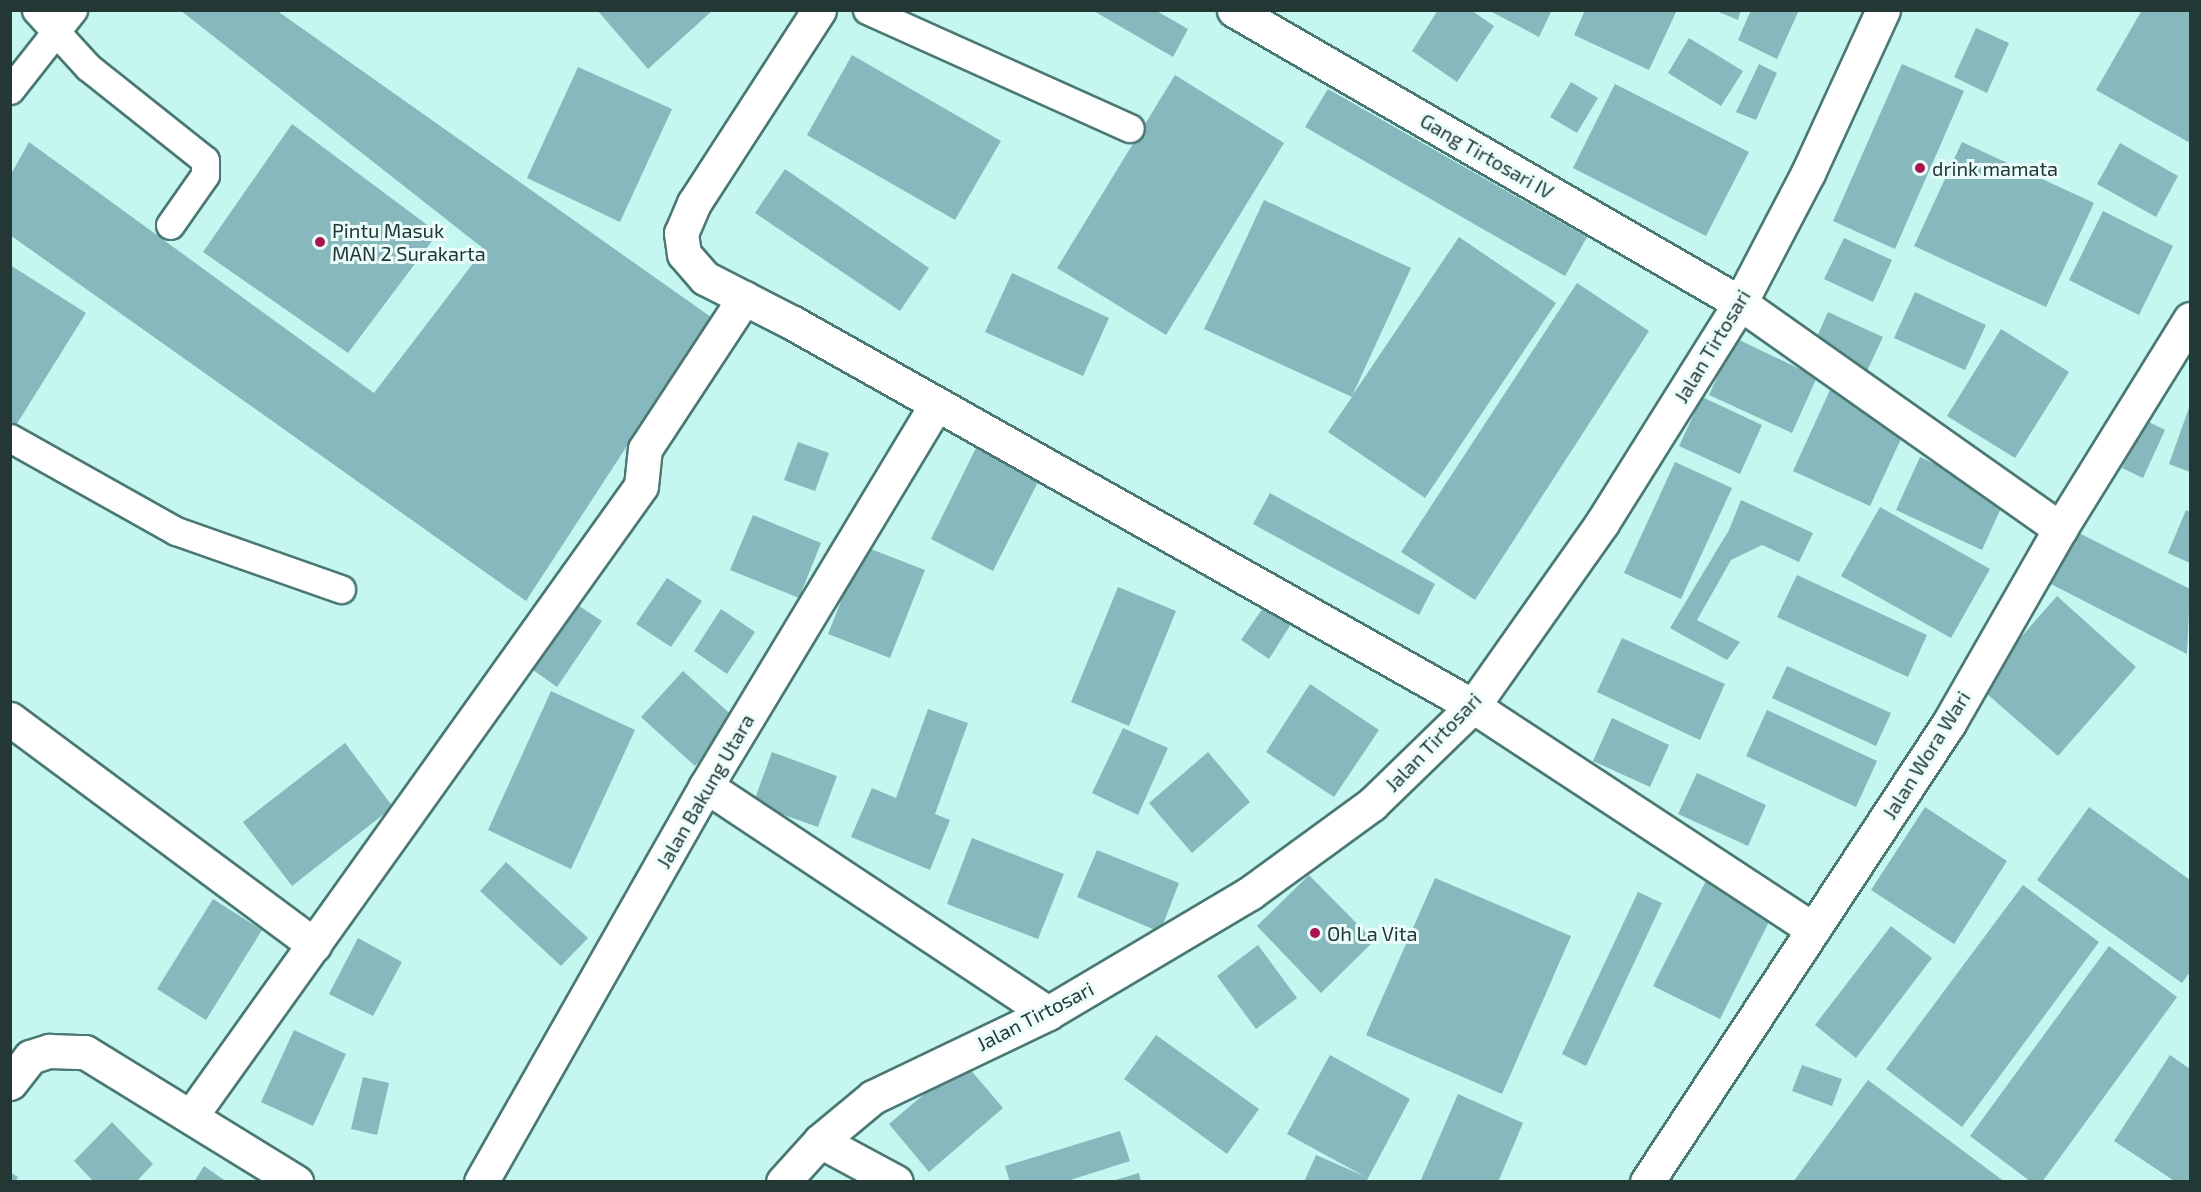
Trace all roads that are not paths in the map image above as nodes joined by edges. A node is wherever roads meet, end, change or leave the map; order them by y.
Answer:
1 (36, 10) edge
2 (73, 10) edge
3 (819, 10) edge
4 (867, 10) edge
5 (1234, 10) edge
6 (1883, 10) edge
7 (1281, 22) edge
8 (55, 34) junction
9 (10, 90) edge
10 (1130, 128) dead end
11 (170, 225) dead end
12 (744, 298) junction
13 (1740, 303) junction
14 (2190, 319) edge
15 (936, 404) junction
16 (10, 438) edge
17 (2060, 529) junction
18 (341, 589) dead end
19 (1473, 706) junction
20 (10, 719) edge
21 (706, 786) junction
22 (1813, 928) junction
23 (314, 945) junction
24 (1048, 1013) junction
25 (10, 1083) edge
26 (190, 1116) junction
27 (820, 1141) junction
28 (296, 1182) edge
29 (481, 1182) edge
30 (783, 1182) edge
31 (896, 1182) edge
32 (1647, 1182) edge

1 - 8 lane
2 - 8 lane
3 - 12 street
4 - 10 lane
5 - 7 street, Gang Tirtosari IV
6 - 13 street, Jalan Tirtosari
7 - 13 street, Gang Tirtosari IV
8 - 9 lane
8 - 11 lane
12 - 15 street
12 - 23 street
13 - 17 street, Gang Tirtosari IV
13 - 19 street, Jalan Tirtosari
14 - 17 street, Jalan Wora Wari
15 - 19 street
15 - 21 street, Jalan Bakung Utara
16 - 18 lane
17 - 22 street, Jalan Wora Wari
19 - 22 street
19 - 24 street, Jalan Tirtosari
20 - 23 street
21 - 24 street
21 - 29 street, Jalan Bakung Utara
22 - 32 street, Jalan Wora Wari
23 - 26 street
24 - 27 street, Jalan Tirtosari
25 - 26 street
26 - 28 street
27 - 30 street, Jalan Tirtosari
27 - 31 street

